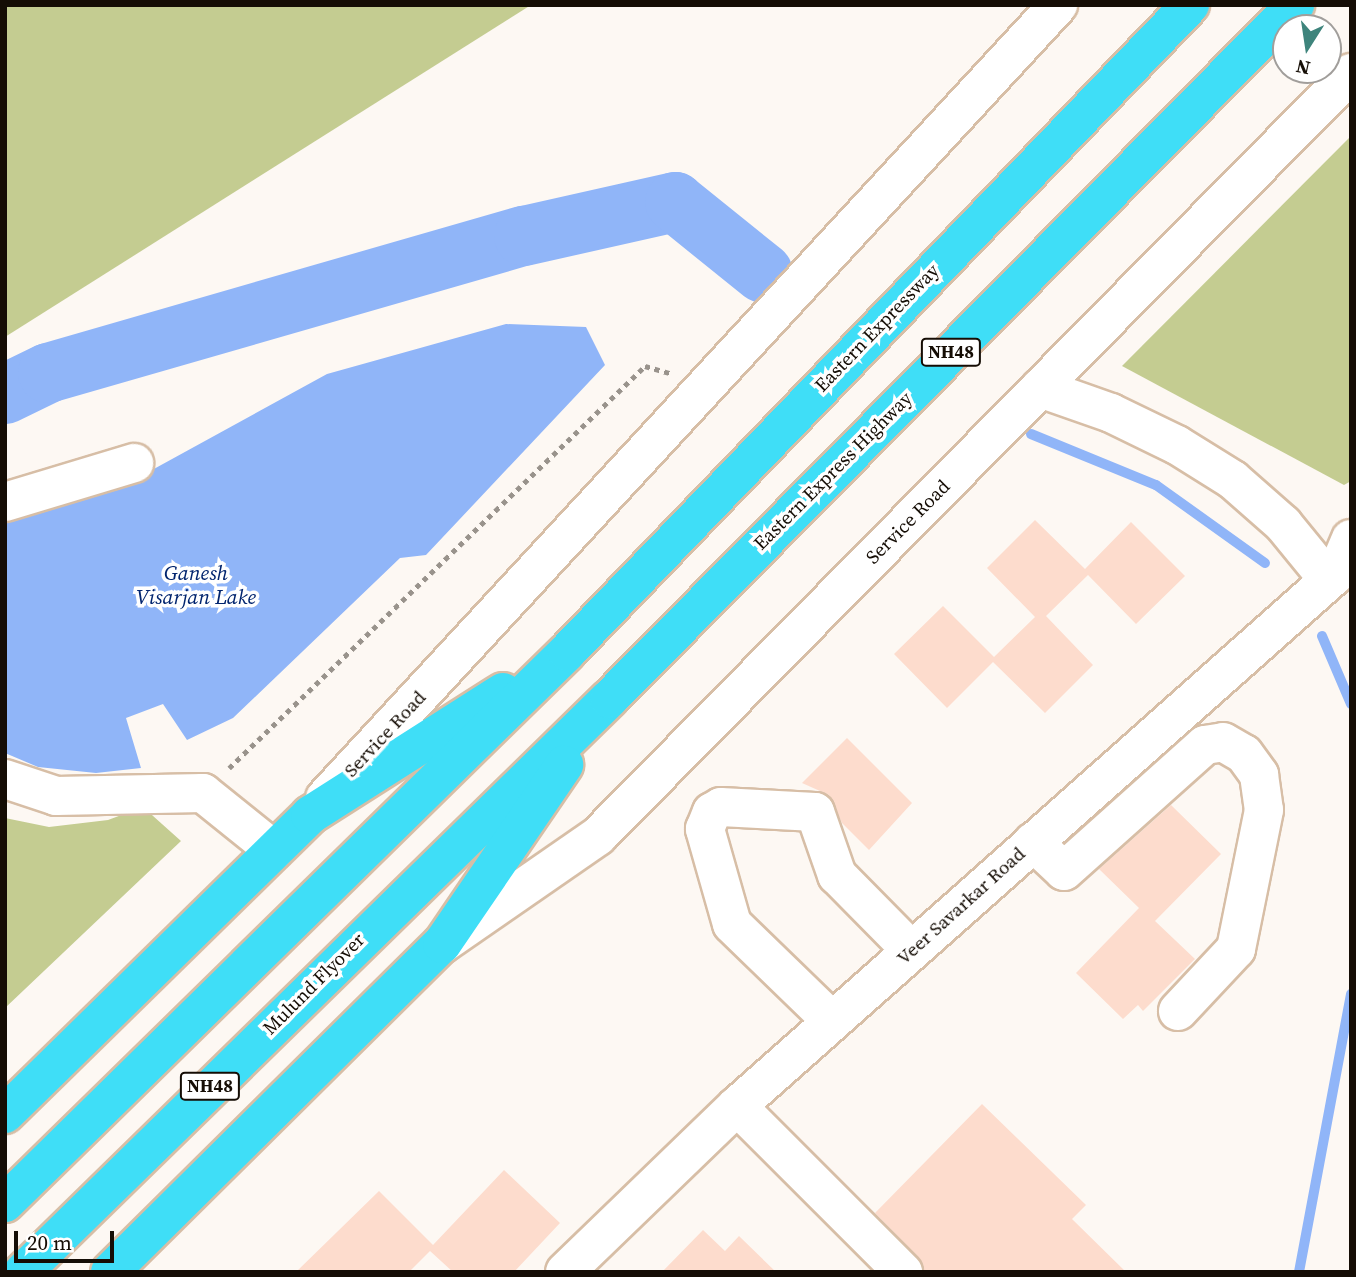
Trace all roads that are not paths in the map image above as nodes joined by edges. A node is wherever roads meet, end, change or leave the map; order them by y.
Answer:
1 (1058, 5) edge
2 (1190, 5) edge
3 (1294, 5) edge
4 (1351, 73) edge
5 (1040, 388) junction
6 (134, 463) dead end
7 (5, 502) edge
8 (1351, 539) edge
9 (1338, 577) edge
10 (567, 652) junction
11 (609, 699) junction
12 (1110, 773) junction
13 (5, 779) edge
14 (1140, 805) junction
15 (1063, 814) junction
16 (310, 815) junction
17 (1033, 842) junction
18 (1092, 847) junction
19 (274, 850) junction
20 (442, 944) junction
21 (911, 950) junction
22 (1178, 1011) dead end
23 (832, 1021) junction
24 (737, 1106) junction
25 (5, 1114) edge
26 (5, 1203) edge
27 (23, 1272) edge
28 (110, 1272) edge
29 (565, 1272) edge
30 (903, 1272) edge

1 - 16 street, Service Road
2 - 10 highway, Eastern Expressway / NH48
3 - 11 highway, Eastern Express Highway / NH48
4 - 5 street, Service Road
5 - 9 street
5 - 20 street, Service Road
6 - 7 street
8 - 9 street, Veer Savarkar Road
9 - 12 street, Veer Savarkar Road
10 - 16 highway
10 - 26 highway, NH48
11 - 20 highway
11 - 27 highway, Mulund Flyover / NH48
12 - 14 street
12 - 15 street, Veer Savarkar Road
13 - 19 street
14 - 18 street
14 - 22 street
15 - 17 street, Veer Savarkar Road
15 - 18 street
16 - 19 highway
17 - 18 street
17 - 21 street, Veer Savarkar Road
19 - 25 highway
20 - 28 highway
21 - 23 street, Veer Savarkar Road
21 - 23 street
23 - 24 street, Veer Savarkar Road
24 - 29 street, Veer Savarkar Road
24 - 30 street

